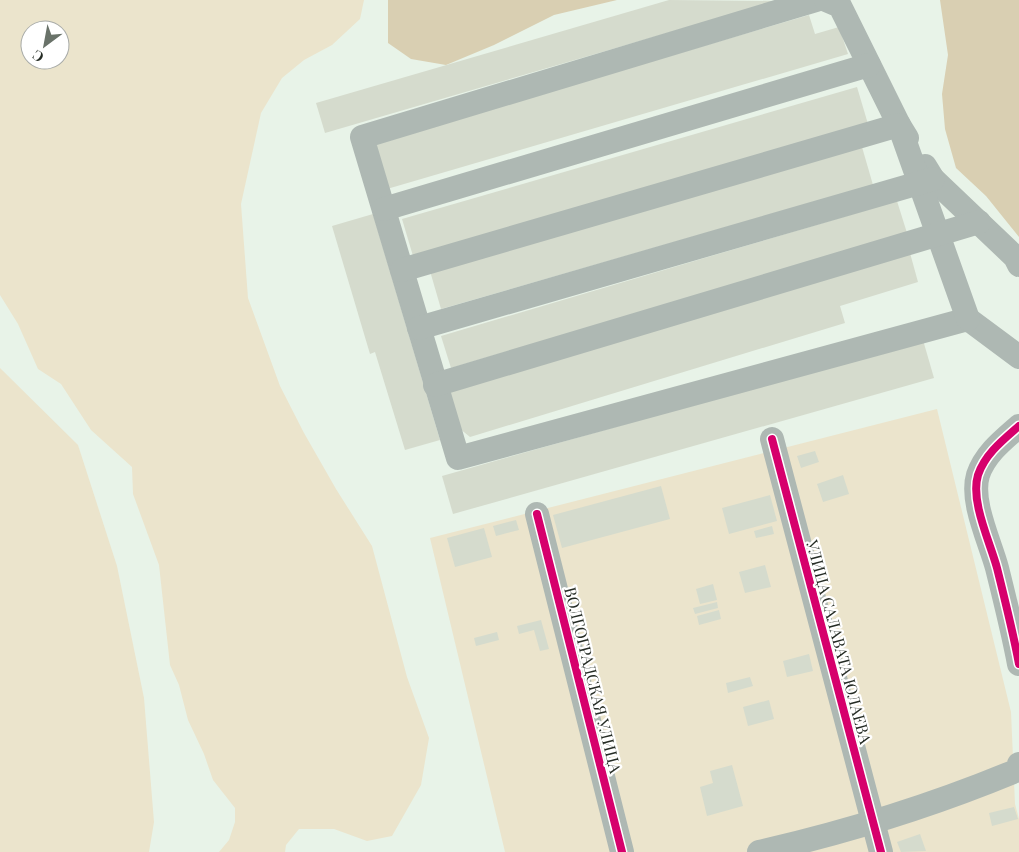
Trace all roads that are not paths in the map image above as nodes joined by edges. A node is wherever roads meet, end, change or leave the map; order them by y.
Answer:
1 (816, 0) edge
2 (826, 0) edge
3 (869, 65) junction
4 (899, 125) junction
5 (926, 181) junction
6 (384, 209) junction
7 (978, 222) junction
8 (938, 234) junction
9 (1019, 265) edge
10 (402, 270) junction
11 (968, 319) junction
12 (419, 328) junction
13 (1019, 357) edge
14 (435, 385) junction
15 (1019, 426) edge
16 (772, 439) dead end
17 (537, 514) dead end
18 (1019, 664) edge
19 (1019, 769) edge
20 (872, 823) junction
21 (622, 852) edge
22 (759, 852) edge
23 (881, 852) edge

1 - 6 street
2 - 3 street
3 - 4 street
3 - 6 street
4 - 5 street
4 - 10 street
5 - 7 street
5 - 8 street
5 - 12 street
6 - 10 street
7 - 8 street
7 - 9 street
8 - 11 street
8 - 14 street
10 - 12 street
11 - 13 street
11 - 14 street
12 - 14 street
15 - 18 street
16 - 20 street, УЛИЦА САЛАВАТА ЮЛАЕВА
17 - 21 street, ВОЛГОГРАДСКАЯ УЛИЦА
19 - 20 street
20 - 22 street
20 - 23 street, УЛИЦА САЛАВАТА ЮЛАЕВА

